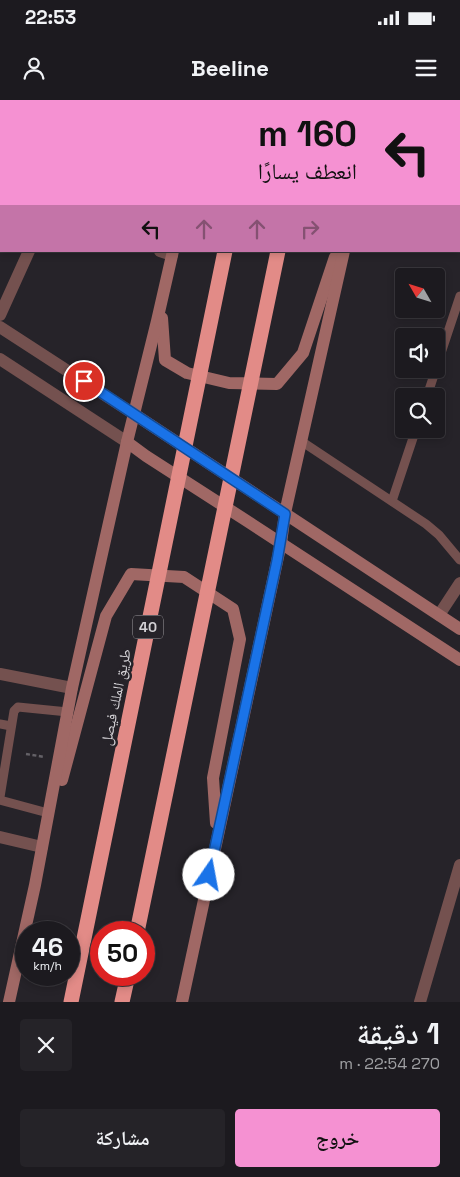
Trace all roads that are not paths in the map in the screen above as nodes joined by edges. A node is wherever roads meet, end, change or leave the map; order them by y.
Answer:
1 (29, 252) edge
2 (224, 252) edge
3 (278, 252) edge
4 (337, 252) edge
5 (344, 252) edge
6 (168, 253) edge
7 (460, 296) edge
8 (161, 303) junction
9 (0, 315) edge
10 (0, 327) edge
11 (445, 341) edge
12 (0, 358) edge
13 (134, 414) junction
14 (413, 438) edge
15 (301, 441) junction
16 (127, 442) junction
17 (392, 501) junction
18 (285, 514) junction
19 (281, 542) junction
20 (460, 560) edge
21 (460, 583) edge
22 (439, 615) junction
23 (460, 629) edge
24 (460, 660) edge
25 (0, 674) edge
26 (72, 688) junction
27 (68, 712) junction
28 (0, 724) edge
29 (11, 726) junction
30 (0, 798) edge
31 (48, 813) junction
32 (0, 837) edge
33 (217, 838) junction
34 (42, 847) junction
35 (459, 869) edge
36 (35, 884) junction
37 (139, 921) edge
38 (126, 986) edge
39 (9, 1002) edge
40 (71, 1002) edge
41 (122, 1002) edge
42 (182, 1002) edge
43 (420, 1002) edge

1 - 9 street
2 - 40 highway, طريق الملك فيصل / 40, bridge
3 - 37 highway, bridge
4 - 8 main road
5 - 15 main road
6 - 8 main road
7 - 11 lane
8 - 13 main road
10 - 13 street
12 - 16 street
13 - 16 main road
13 - 18 main road
14 - 17 lane
15 - 17 lane
15 - 18 main road
16 - 19 main road
16 - 26 main road
17 - 20 lane
18 - 19 main road
18 - 22 main road
19 - 24 main road
19 - 33 main road
21 - 22 street
22 - 23 main road
25 - 26 street
26 - 27 main road
27 - 29 lane
27 - 31 main road
28 - 29 lane
29 - 30 lane
30 - 31 lane
31 - 34 main road
32 - 34 street
33 - 36 main road
33 - 42 main road
34 - 36 main road
35 - 43 street
36 - 39 main road
38 - 41 highway

